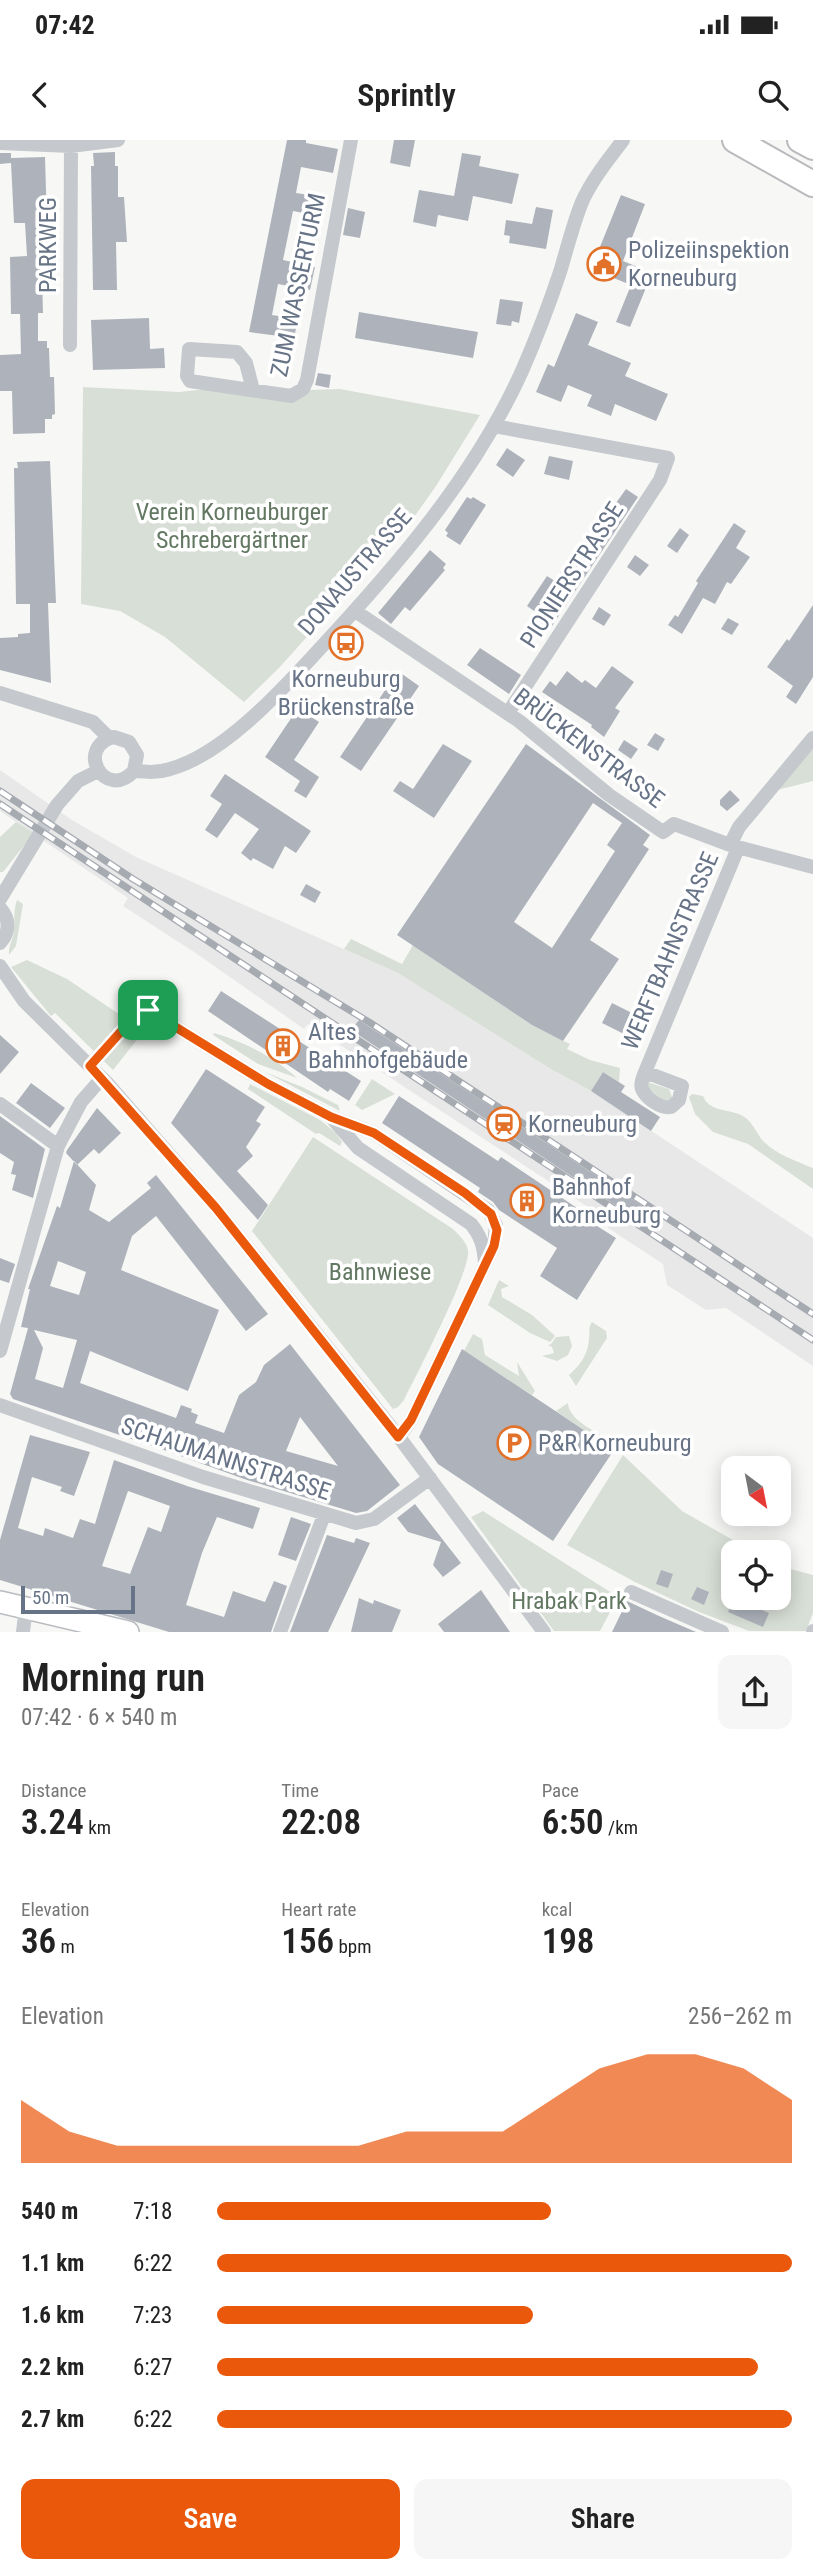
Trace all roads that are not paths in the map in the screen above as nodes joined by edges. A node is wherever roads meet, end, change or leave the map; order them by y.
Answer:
1 (118, 140) edge
2 (351, 140) edge
3 (623, 140) edge
4 (734, 140) edge
5 (800, 140) edge
6 (0, 143) edge
7 (71, 146) junction
8 (813, 147) edge
9 (813, 184) edge
10 (70, 345) dead end
11 (253, 390) junction
12 (494, 426) junction
13 (355, 611) junction
14 (0, 693) edge
15 (508, 713) junction
16 (109, 738) junction
17 (813, 738) edge
18 (98, 771) junction
19 (134, 771) junction
20 (734, 846) junction
21 (813, 867) edge
22 (0, 899) edge
23 (0, 908) edge
24 (0, 943) edge
25 (0, 966) edge
26 (90, 1066) junction
27 (645, 1072) junction
28 (102, 1078) junction
29 (0, 1104) edge
30 (331, 1117) junction
31 (58, 1146) junction
32 (486, 1264) junction
33 (0, 1351) edge
34 (0, 1405) edge
35 (398, 1437) junction
36 (430, 1478) junction
37 (324, 1515) junction
38 (631, 1592) dead end
39 (0, 1602) edge
40 (26, 1607) junction
41 (23, 1632) edge
42 (128, 1632) edge
43 (280, 1632) edge
44 (544, 1632) edge
45 (722, 1632) edge

1 - 7 street
2 - 11 street, ZUM WASSERTURM
3 - 12 street, DONAUSTRASSE
4 - 9 highway
5 - 8 highway
6 - 7 street
7 - 10 street, PARKWEG
11 - 11 street, ZUM WASSERTURM
12 - 13 street, DONAUSTRASSE
12 - 15 street, PIONIERSTRASSE
13 - 15 street, BRÜCKENSTRASSE
13 - 19 street, DONAUSTRASSE
14 - 16 street
15 - 20 street, BRÜCKENSTRASSE
16 - 18 street
16 - 19 street
17 - 20 street, WERFTBAHNSTRASSE
18 - 19 street, DONAUSTRASSE
18 - 22 street
20 - 21 street, BRÜCKENSTRASSE
20 - 27 street, WERFTBAHNSTRASSE
23 - 24 street
25 - 26 street
26 - 28 street
26 - 30 street
27 - 27 street
28 - 31 street
28 - 35 street
29 - 31 street
30 - 32 street
30 - 32 street
31 - 33 street
32 - 35 street
34 - 37 street, SCHAUMANNSTRASSE
35 - 36 street
36 - 37 street, SCHAUMANNSTRASSE
36 - 44 street
37 - 43 street
38 - 45 street
39 - 40 main road
40 - 41 street
40 - 42 main road

